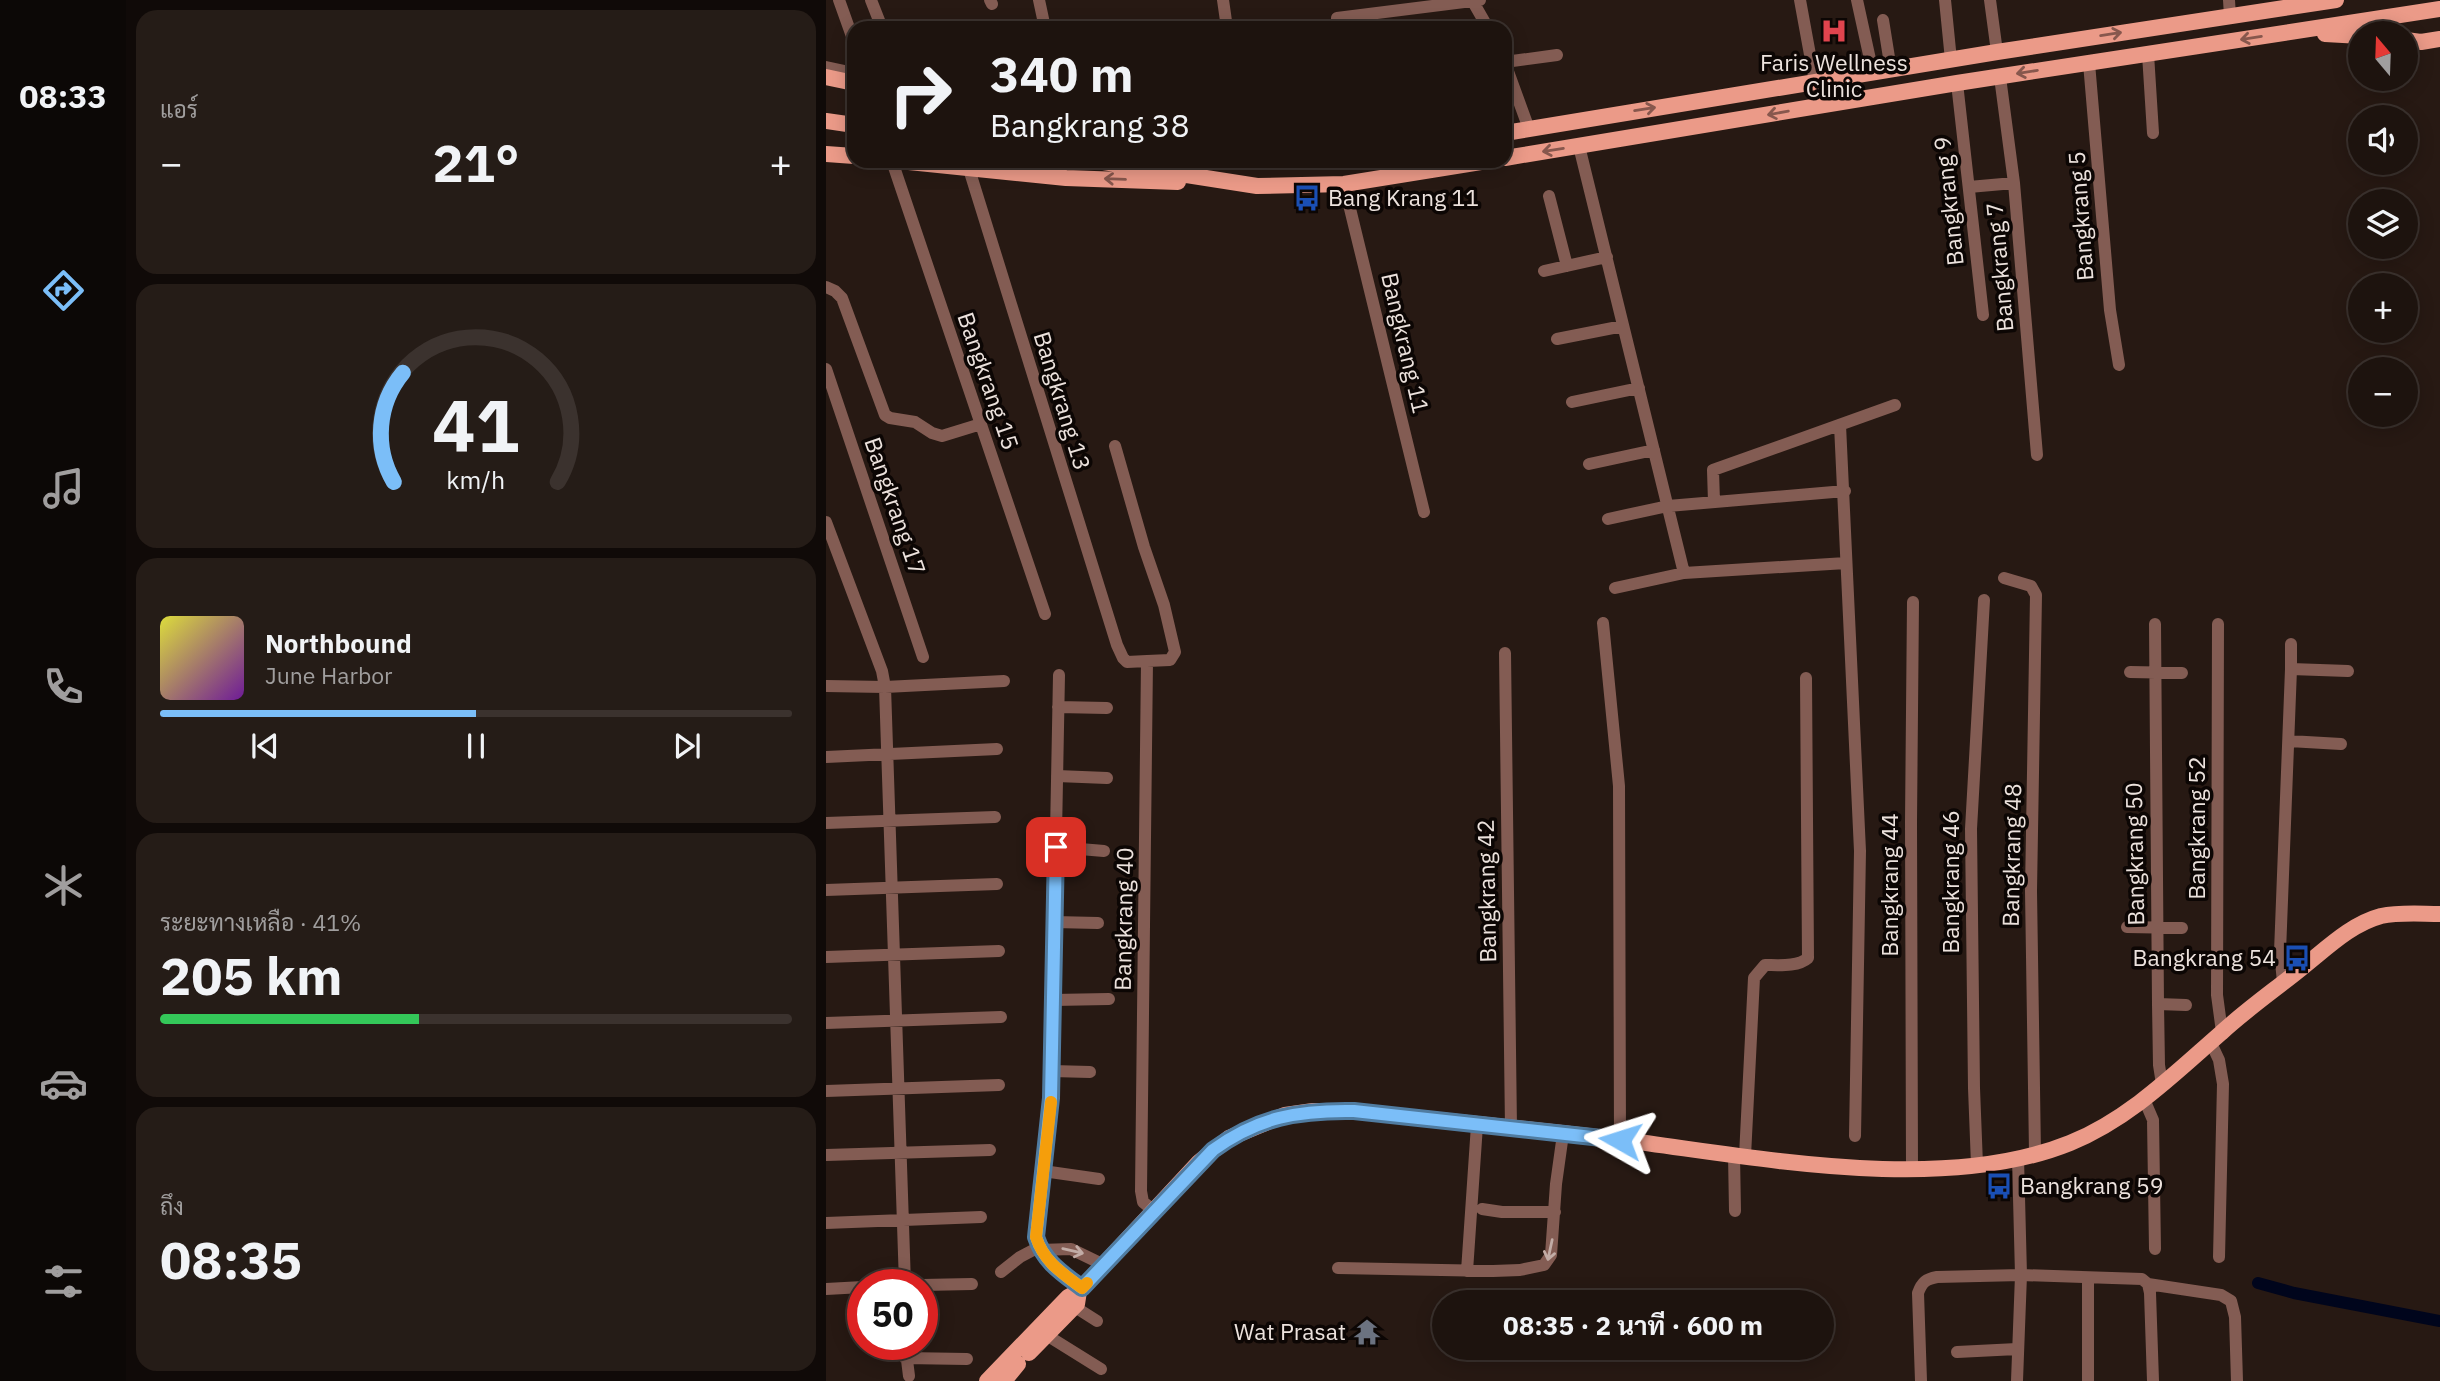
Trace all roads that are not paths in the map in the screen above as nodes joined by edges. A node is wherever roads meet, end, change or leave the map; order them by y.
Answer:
1 (839, 0) edge
2 (871, 0) edge
3 (1039, 0) edge
4 (1223, 0) edge
5 (1473, 0) edge
6 (1480, 0) edge
7 (1800, 0) edge
8 (1857, 0) edge
9 (1945, 0) edge
10 (1990, 0) edge
11 (2336, 0) edge
12 (2305, 2) edge
13 (2230, 8) edge
14 (2440, 9) edge
15 (1337, 18) dead end
16 (1883, 20) dead end
17 (879, 21) edge
18 (1044, 21) edge
19 (1226, 21) edge
20 (1484, 21) edge
21 (847, 22) edge
22 (2292, 32) junction
23 (2348, 35) edge
24 (2440, 39) edge
25 (2418, 41) edge
26 (1997, 52) junction
27 (2148, 54) junction
28 (1557, 55) dead end
29 (1951, 60) junction
30 (1512, 61) edge
31 (2089, 63) junction
32 (826, 67) edge
33 (1891, 70) junction
34 (847, 72) edge
35 (1873, 74) junction
36 (826, 77) edge
37 (2000, 77) junction
38 (847, 82) edge
39 (1512, 82) edge
40 (1815, 82) junction
41 (1957, 83) junction
42 (826, 88) edge
43 (847, 90) edge
44 (826, 121) edge
45 (847, 125) edge
46 (847, 126) edge
47 (826, 127) edge
48 (1529, 129) junction
49 (1512, 132) edge
50 (2153, 133) dead end
51 (1579, 146) junction
52 (826, 154) edge
53 (847, 156) edge
54 (1512, 157) edge
55 (894, 168) edge
56 (960, 168) edge
57 (1142, 168) edge
58 (1443, 168) edge
59 (969, 169) junction
60 (2014, 183) junction
61 (1344, 184) junction
62 (1257, 186) junction
63 (1969, 187) junction
64 (1549, 196) dead end
65 (1607, 257) junction
66 (1567, 267) junction
67 (1545, 271) dead end
68 (826, 287) edge
69 (1983, 315) dead end
70 (1623, 326) junction
71 (1557, 339) dead end
72 (2119, 365) dead end
73 (826, 369) edge
74 (1639, 387) junction
75 (1573, 402) dead end
76 (1895, 405) dead end
77 (981, 424) junction
78 (1840, 425) junction
79 (1115, 446) dead end
80 (1654, 450) junction
81 (2038, 455) dead end
82 (1589, 464) dead end
83 (1845, 491) junction
84 (1714, 502) junction
85 (1668, 506) junction
86 (1424, 512) dead end
87 (1608, 519) dead end
88 (826, 522) edge
89 (1846, 563) junction
90 (1684, 573) junction
91 (2004, 578) dead end
92 (1615, 588) dead end
93 (1984, 600) dead end
94 (1913, 602) dead end
95 (1045, 614) dead end
96 (1603, 624) dead end
97 (2155, 624) dead end
98 (2218, 624) dead end
99 (2291, 644) dead end
100 (1505, 653) dead end
101 (923, 657) dead end
102 (1147, 661) junction
103 (2291, 669) junction
104 (2348, 671) dead end
105 (2130, 672) dead end
106 (2155, 673) junction
107 (2182, 673) dead end
108 (1059, 675) dead end
109 (1806, 678) dead end
110 (1004, 681) dead end
111 (826, 686) edge
112 (885, 687) junction
113 (1058, 707) junction
114 (1107, 708) dead end
115 (2290, 740) junction
116 (2341, 744) dead end
117 (997, 749) dead end
118 (887, 755) junction
119 (826, 757) edge
120 (1057, 776) junction
121 (1107, 778) dead end
122 (995, 817) dead end
123 (890, 821) junction
124 (826, 823) edge
125 (1056, 847) junction
126 (1104, 851) dead end
127 (997, 884) dead end
128 (892, 888) junction
129 (826, 890) edge
130 (2440, 914) edge
131 (1054, 922) junction
132 (1098, 923) dead end
133 (2127, 927) dead end
134 (2157, 928) junction
135 (2182, 928) dead end
136 (999, 951) dead end
137 (894, 954) junction
138 (826, 957) edge
139 (2283, 982) junction
140 (1109, 999) dead end
141 (1053, 1000) junction
142 (2158, 1004) junction
143 (2186, 1004) dead end
144 (1002, 1017) dead end
145 (896, 1021) junction
146 (826, 1023) edge
147 (2216, 1037) junction
148 (1052, 1071) junction
149 (1090, 1072) dead end
150 (2162, 1084) junction
151 (999, 1085) dead end
152 (898, 1088) junction
153 (826, 1091) edge
154 (2144, 1099) junction
155 (1477, 1125) junction
156 (1511, 1129) junction
157 (1563, 1134) junction
158 (1855, 1136) dead end
159 (1620, 1140) junction
160 (990, 1150) dead end
161 (901, 1153) junction
162 (2035, 1153) junction
163 (826, 1156) edge
164 (1740, 1156) junction
165 (2018, 1158) junction
166 (1977, 1165) junction
167 (1912, 1169) junction
168 (1044, 1171) junction
169 (1099, 1179) dead end
170 (1477, 1209) junction
171 (1154, 1211) junction
172 (1555, 1212) junction
173 (1735, 1212) dead end
174 (981, 1217) dead end
175 (903, 1220) junction
176 (826, 1223) edge
177 (1040, 1249) junction
178 (2155, 1249) dead end
179 (2219, 1257) dead end
180 (1104, 1265) junction
181 (1338, 1268) dead end
182 (905, 1269) edge
183 (1467, 1271) junction
184 (1001, 1272) dead end
185 (2021, 1276) junction
186 (2088, 1278) junction
187 (972, 1283) dead end
188 (938, 1284) edge
189 (2148, 1284) junction
190 (847, 1288) edge
191 (826, 1289) edge
192 (1079, 1295) junction
193 (1097, 1321) dead end
194 (1048, 1336) junction
195 (1028, 1341) junction
196 (2017, 1349) junction
197 (1957, 1352) dead end
198 (938, 1355) edge
199 (967, 1359) dead end
200 (906, 1360) edge
201 (1018, 1364) junction
202 (1101, 1369) dead end
203 (909, 1377) dead end
204 (980, 1381) edge
205 (987, 1381) edge
206 (997, 1381) edge
207 (1004, 1381) edge
208 (1921, 1381) edge
209 (2017, 1381) edge
210 (2088, 1381) edge
211 (2153, 1381) edge
212 (2237, 1381) edge

1 - 21 street
2 - 17 street
3 - 18 street
4 - 19 street
5 - 6 street
5 - 15 street
5 - 20 street
7 - 40 street
8 - 35 street
9 - 29 street
10 - 26 street
11 - 12 main road
12 - 13 main road
26 -> 13 main road
14 - 22 main road
16 - 33 street
22 - 23 main road
22 -> 27 main road
24 - 25 main road
26 - 29 main road
27 - 31 main road
27 - 50 street
28 - 30 street
29 - 33 main road
31 -> 37 main road
31 - 72 street, Bangkrang 5
32 - 34 street
33 - 35 main road
35 - 40 main road
36 - 38 main road
37 - 41 main road
37 - 60 street, Bangkrang 7
39 - 48 street
48 -> 40 main road
41 -> 51 main road
41 - 63 street, Bangkrang 9
42 - 43 main road
44 - 45 main road
46 - 47 main road
48 - 49 main road
51 -> 54 main road
51 - 65 street
52 - 53 main road
55 - 77 street, Bangkrang 15
56 - 59 main road
57 - 62 main road
58 - 61 main road
62 -> 59 main road
59 - 102 street, Bangkrang 13
60 - 63 street
60 - 81 street, Bangkrang 7
61 - 62 main road
61 - 86 street, Bangkrang 11
63 - 69 street, Bangkrang 9
64 - 66 street
65 - 66 street
65 - 70 street
66 - 67 street
68 - 77 street
70 - 71 street
70 - 74 street
73 - 101 street, Bangkrang 17
74 - 75 street
74 - 80 street
76 - 78 street
77 - 95 street, Bangkrang 15
78 - 83 street
78 - 84 street
79 - 102 street
80 - 82 street
80 - 85 street
83 - 84 street
83 - 89 street
84 - 85 street
85 - 87 street
85 - 90 street
88 - 112 street
89 - 90 street
89 - 158 street
90 - 92 street
91 - 162 street, Bangkrang 48
93 - 166 street, Bangkrang 46
94 - 167 street, Bangkrang 44
96 - 159 street
97 - 106 street, Bangkrang 50
98 - 147 street, Bangkrang 52
99 - 103 street
100 - 156 street, Bangkrang 42
102 - 171 street, Bangkrang 40
103 - 104 street
103 - 115 street
105 - 106 street
106 - 107 street
106 - 134 street, Bangkrang 50
108 - 113 street
109 - 164 street
110 - 112 street
111 - 112 street
112 - 118 street
113 - 114 street
113 - 120 street
115 - 116 street
115 - 139 street
117 - 118 street
118 - 119 street
118 - 123 street
120 - 121 street
120 - 125 street
122 - 123 street
123 - 124 street
123 - 128 street
125 - 126 street
125 - 131 street
127 - 128 street
128 - 129 street
128 - 137 street
130 - 139 main road
131 - 132 street
131 - 141 street
133 - 134 street
134 - 135 street
134 - 142 street, Bangkrang 50
136 - 137 street
137 - 138 street
137 - 145 street
139 - 147 main road
140 - 141 street
141 - 148 street
142 - 143 street
142 - 150 street, Bangkrang 50
144 - 145 street
145 - 146 street
145 - 152 street
147 - 150 main road
147 - 179 street, Bangkrang 52
148 - 149 street
148 - 168 street
150 - 154 main road
151 - 152 street
152 - 153 street
152 - 161 street
154 - 162 main road
154 - 178 street
155 - 156 main road
155 - 170 street
155 - 171 main road
156 - 157 main road
157 - 159 main road
157 - 172 street
159 - 164 main road
160 - 161 street
161 - 163 street
161 - 175 street
162 - 165 main road
164 - 167 main road
164 - 173 street
165 - 166 main road
165 - 185 street
166 - 167 main road
168 - 169 street
168 - 177 street
170 - 172 street
170 - 183 street
171 - 180 main road
172 -> 183 street
174 - 175 street
175 - 176 street
175 - 182 street
177 -> 180 street
177 - 184 street
177 - 192 street
180 - 192 main road
181 - 183 street
185 - 186 street
185 - 196 street
185 - 208 street
186 - 189 street
186 - 210 street
187 - 188 street
189 - 211 street
189 - 212 street
190 - 191 street
192 - 193 street
192 - 194 main road
192 - 195 main road
194 - 201 main road
194 - 202 street
195 - 204 main road
195 - 205 main road
196 - 197 street
196 - 209 street
198 - 199 street
200 - 203 street
201 - 206 main road
201 - 207 main road

